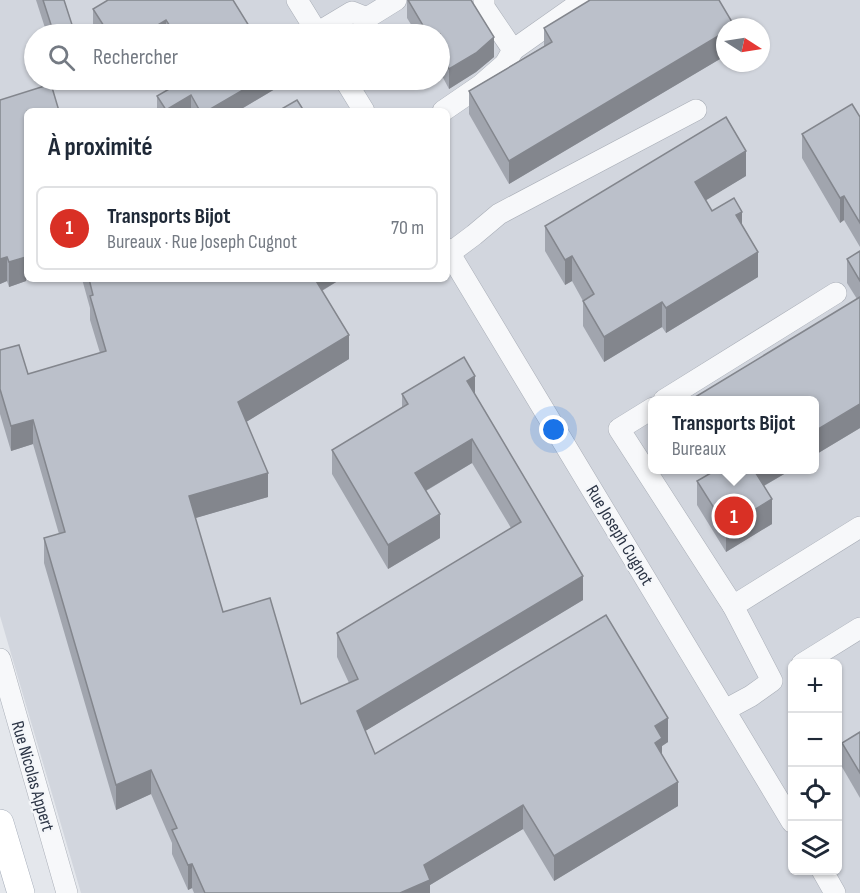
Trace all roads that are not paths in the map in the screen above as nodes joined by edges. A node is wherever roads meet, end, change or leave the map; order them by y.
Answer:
1 (297, 0) edge
2 (396, 0) edge
3 (484, 0) edge
4 (584, 0) edge
5 (349, 6) edge
6 (311, 24) edge
7 (328, 24) edge
8 (513, 50) junction
9 (351, 90) edge
10 (362, 108) edge
11 (447, 108) edge
12 (696, 110) dead end
13 (450, 250) edge
14 (450, 254) edge
15 (836, 293) dead end
16 (670, 396) edge
17 (648, 411) edge
18 (860, 526) edge
19 (733, 606) junction
20 (860, 628) edge
21 (0, 659) edge
22 (809, 659) edge
23 (788, 671) edge
24 (772, 681) junction
25 (725, 710) junction
26 (791, 821) edge
27 (0, 823) edge
28 (825, 875) edge
29 (21, 893) edge
30 (67, 893) edge
31 (835, 893) edge

1 - 6 street
2 - 5 street
3 - 8 street
4 - 8 street
5 - 7 street
8 - 11 street
9 - 10 street
12 - 13 street
14 - 25 street, Rue Joseph Cugnot
15 - 16 street
17 - 19 street
18 - 19 street
19 - 24 street
20 - 22 street
21 - 30 street, Rue Nicolas Appert
23 - 24 street
24 - 25 street
25 - 26 street, Rue Joseph Cugnot
27 - 29 main road
28 - 31 street

